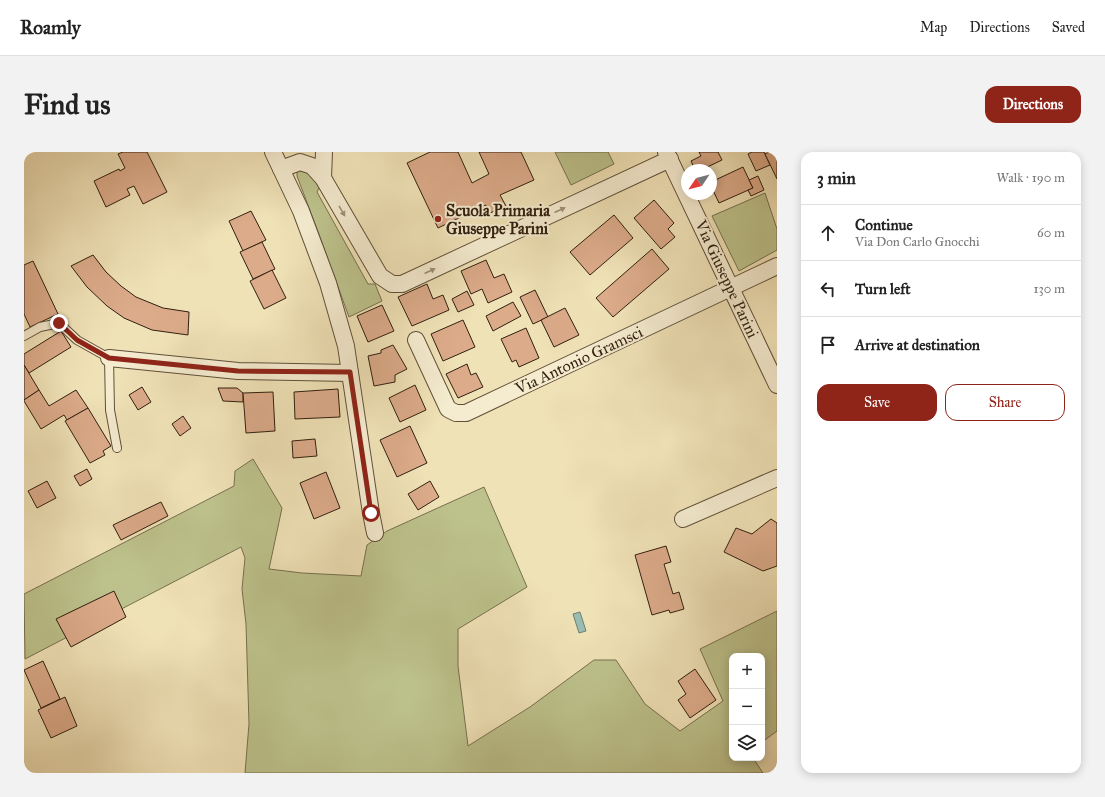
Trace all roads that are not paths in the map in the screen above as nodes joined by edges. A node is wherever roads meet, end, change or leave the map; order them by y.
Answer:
1 (324, 152) edge
2 (668, 156) edge
3 (279, 158) edge
4 (323, 178) junction
5 (777, 266) edge
6 (731, 288) junction
7 (24, 336) edge
8 (416, 340) dead end
9 (109, 358) junction
10 (350, 372) junction
11 (777, 385) edge
12 (117, 448) dead end
13 (777, 478) edge
14 (683, 519) dead end
15 (376, 533) dead end

1 - 4 street
4 -> 2 street
2 - 6 street, Via Giuseppe Parini
3 - 4 street
3 - 10 street
5 - 6 street, Via Antonio Gramsci
6 - 8 street, Via Antonio Gramsci
6 - 11 street, Via Giuseppe Parini
7 - 9 lane
9 - 10 street
9 - 12 lane
10 - 15 street
13 - 14 street

